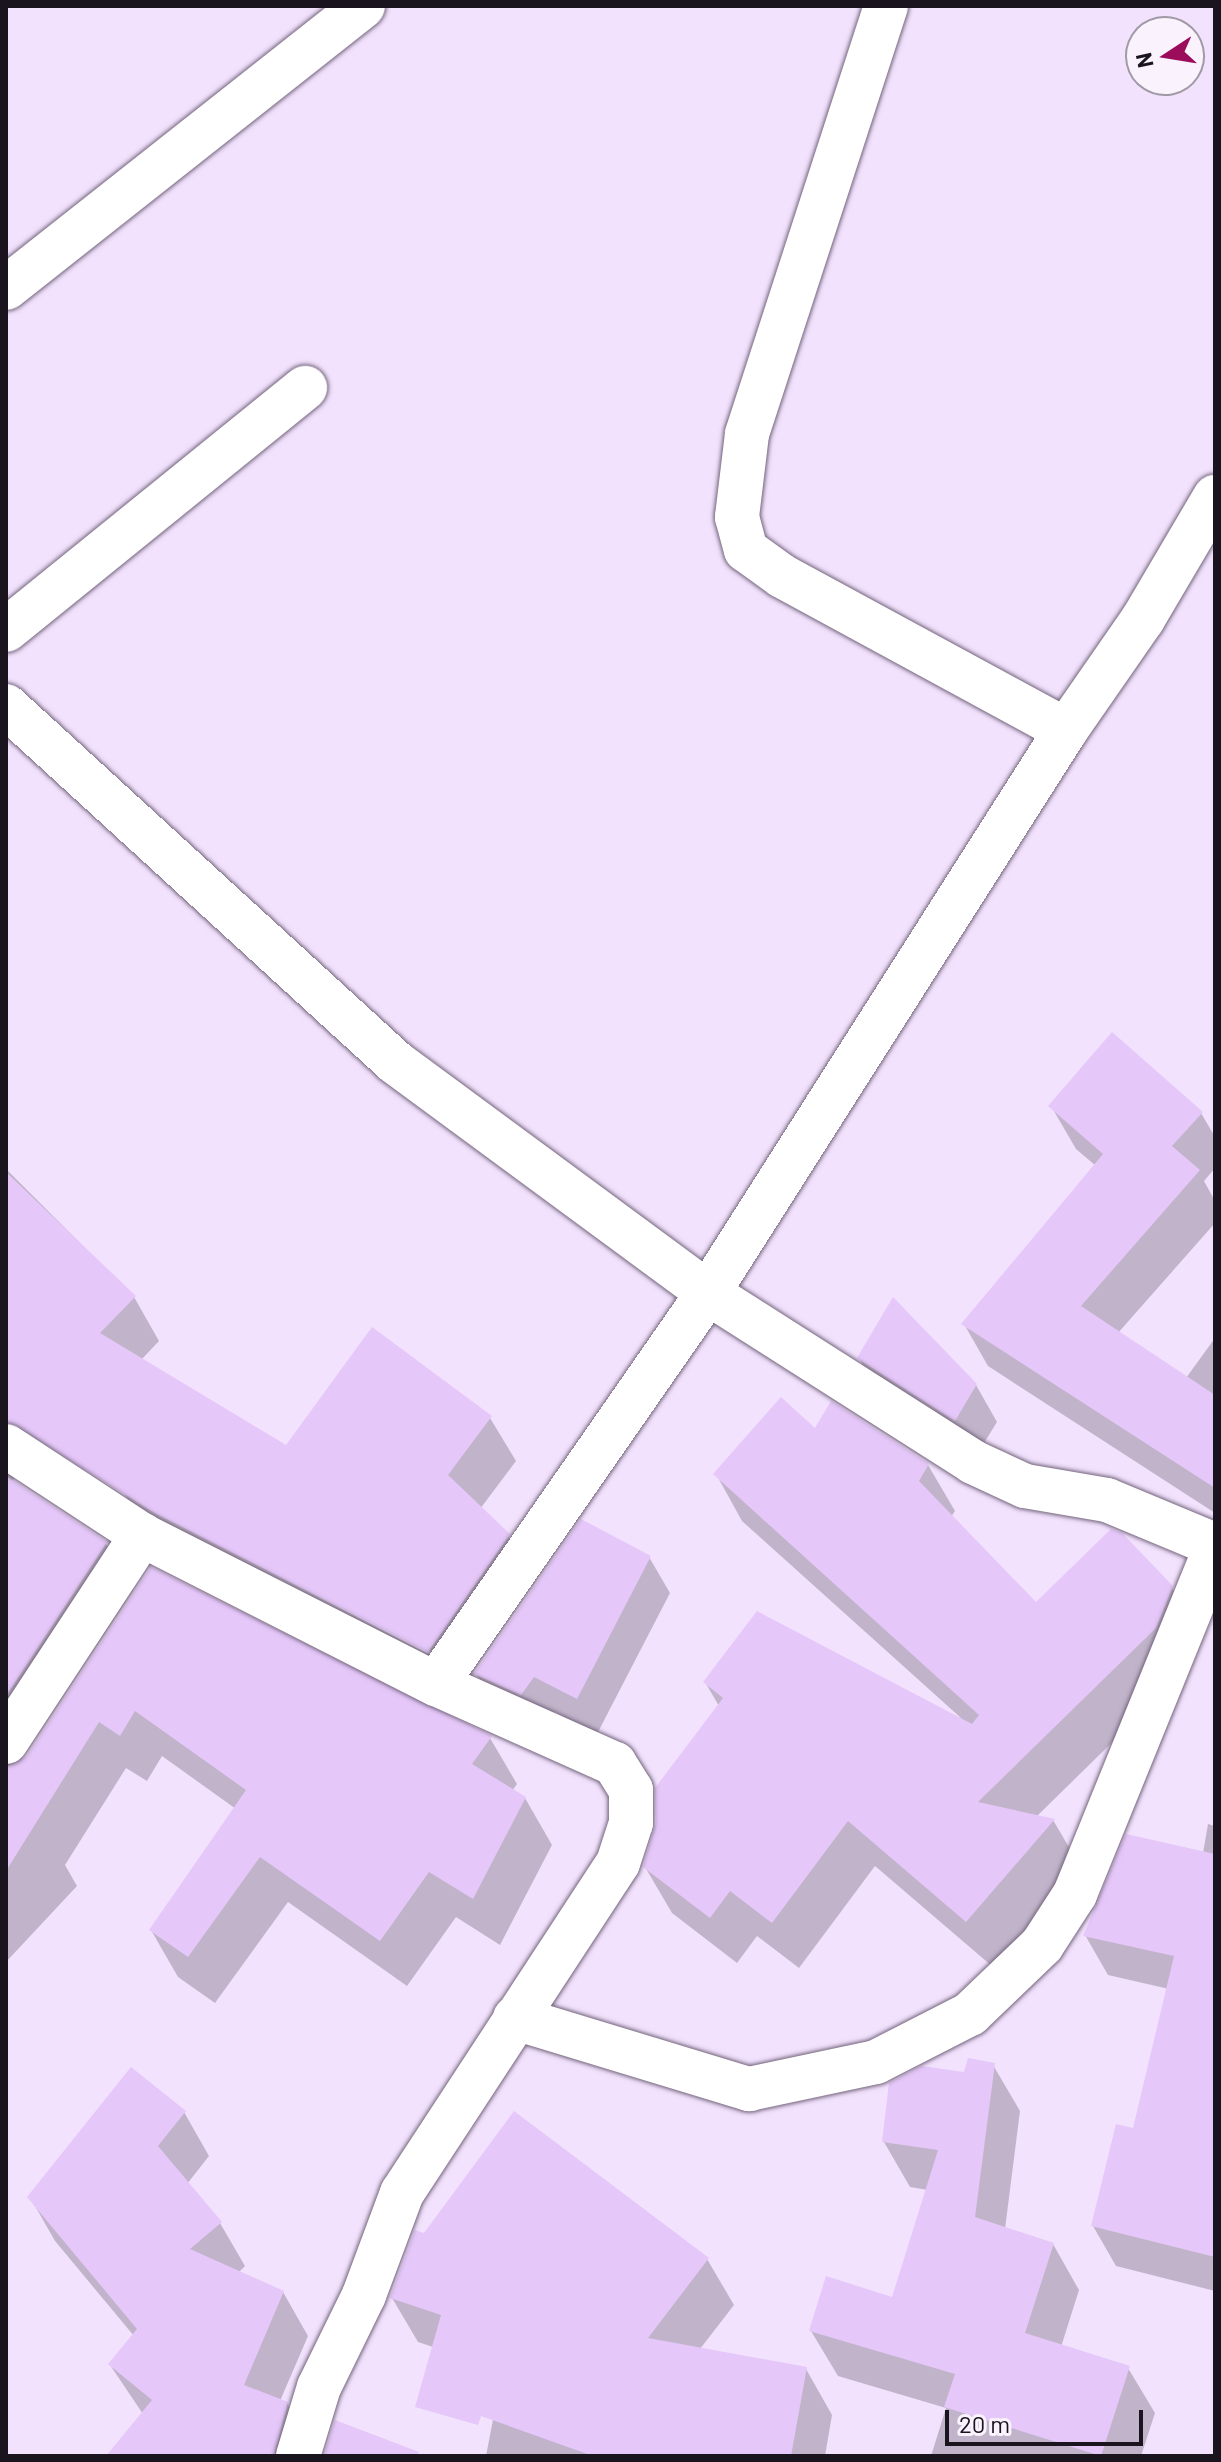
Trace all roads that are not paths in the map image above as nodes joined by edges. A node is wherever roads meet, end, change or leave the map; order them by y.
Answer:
1 (363, 6) edge
2 (886, 6) edge
3 (6, 288) edge
4 (305, 388) dead end
5 (1215, 497) edge
6 (6, 630) edge
7 (6, 706) edge
8 (1066, 730) junction
9 (708, 1293) junction
10 (6, 1446) edge
11 (142, 1535) junction
12 (1215, 1547) edge
13 (436, 1684) junction
14 (6, 1742) edge
15 (515, 2018) junction
16 (298, 2456) edge

1 - 3 street
2 - 8 street
4 - 6 street
5 - 8 street
7 - 9 street
8 - 9 street
9 - 12 street
9 - 13 street
10 - 11 street
11 - 13 street
11 - 14 street
12 - 15 street
13 - 15 street
15 - 16 street

